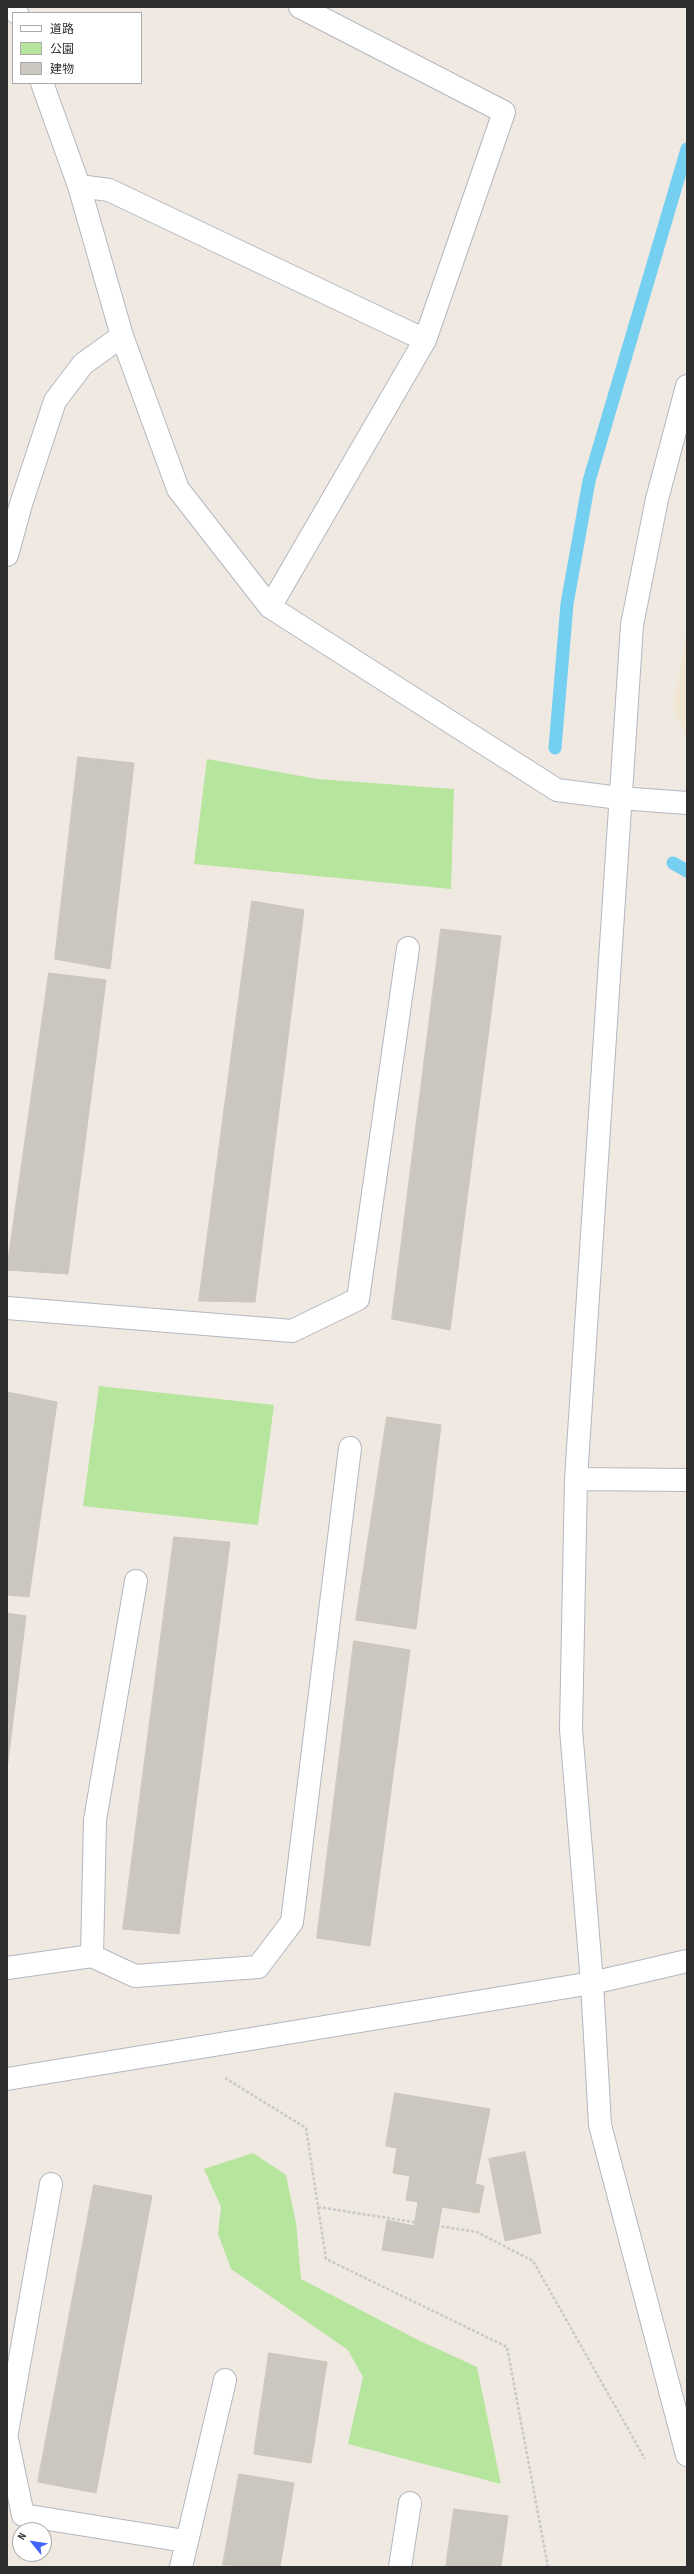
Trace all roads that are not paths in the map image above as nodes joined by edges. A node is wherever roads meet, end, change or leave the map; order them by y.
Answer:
1 (300, 7) edge
2 (42, 84) edge
3 (79, 186) junction
4 (122, 336) junction
5 (425, 340) junction
6 (687, 386) edge
7 (7, 556) edge
8 (270, 607) junction
9 (619, 798) junction
10 (687, 803) edge
11 (408, 948) dead end
12 (7, 1308) edge
13 (350, 1448) dead end
14 (576, 1478) junction
15 (687, 1480) edge
16 (136, 1581) dead end
17 (92, 1956) junction
18 (687, 1961) edge
19 (7, 1968) edge
20 (592, 1983) junction
21 (7, 2079) edge
22 (51, 2184) dead end
23 (226, 2380) dead end
24 (7, 2432) edge
25 (7, 2439) edge
26 (687, 2454) edge
27 (410, 2503) dead end
28 (185, 2542) junction
29 (181, 2567) edge
30 (400, 2567) edge

1 - 5 street
2 - 3 street
3 - 4 street
3 - 5 street
4 - 7 street
4 - 8 street
5 - 8 street
6 - 9 street
8 - 9 street
9 - 10 street
9 - 14 street
11 - 12 street
13 - 17 street
14 - 15 street
14 - 20 street
16 - 17 street
17 - 19 street
18 - 20 street
20 - 21 street
20 - 26 street
22 - 24 street
23 - 28 street
25 - 28 street
27 - 30 street
28 - 29 street

